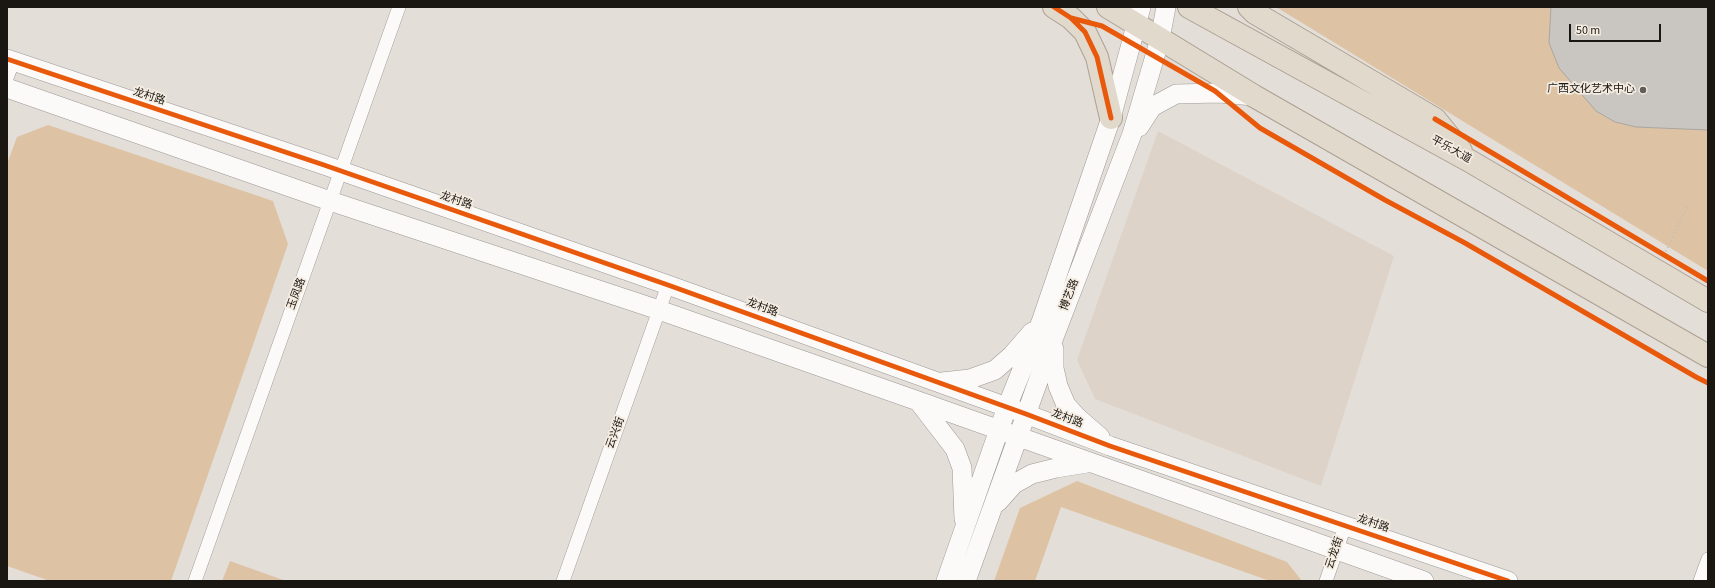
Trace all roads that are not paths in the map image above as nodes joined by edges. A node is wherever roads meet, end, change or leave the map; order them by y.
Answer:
1 (399, 7) edge
2 (1054, 7) edge
3 (1108, 7) edge
4 (1166, 7) edge
5 (1189, 7) edge
6 (1249, 7) edge
7 (1139, 16) edge
8 (1160, 39) junction
9 (9, 66) edge
10 (7, 88) edge
11 (1254, 96) junction
12 (1111, 118) junction
13 (1129, 141) junction
14 (1468, 160) junction
15 (341, 171) junction
16 (330, 201) junction
17 (668, 285) junction
18 (1708, 301) edge
19 (659, 310) junction
20 (1041, 322) junction
21 (1054, 337) junction
22 (1705, 357) edge
23 (937, 382) junction
24 (918, 401) junction
25 (1007, 407) junction
26 (1026, 414) junction
27 (999, 430) junction
28 (1018, 436) junction
29 (1110, 446) junction
30 (1091, 463) junction
31 (991, 511) junction
32 (1345, 526) junction
33 (964, 531) junction
34 (1336, 550) junction
35 (1708, 559) edge
36 (195, 581) edge
37 (563, 581) edge
38 (946, 581) edge
39 (966, 581) edge
40 (1326, 581) edge
41 (1424, 581) edge
42 (1508, 581) edge
43 (1700, 581) edge

1 - 15 street, 玉凤路
2 - 12 highway
3 - 7 highway
4 - 8 street, 博艺路
5 - 14 highway, 平乐大道
6 - 14 highway
7 - 8 highway
7 - 12 street, 博艺路
8 - 11 highway
8 - 13 street, 博艺路
9 - 15 street, 龙村路
10 - 16 street
11 - 13 street
11 - 22 highway
12 - 20 street, 博艺路
13 - 21 street, 博艺路
14 - 18 highway, 平乐大道
15 - 16 street, 玉凤路
15 - 17 street, 龙村路
16 - 19 street
16 - 36 street, 玉凤路
17 - 19 street, 云兴街
17 - 23 street, 龙村路
19 - 24 street
19 - 37 street, 云兴街
20 - 23 street
20 - 25 street, 博艺路
21 - 26 street, 博艺路
21 - 29 street
23 - 25 street, 龙村路
24 - 27 street
24 - 33 street
25 - 26 street, 龙村路
25 - 27 street, 博艺路
26 - 28 street, 博艺路
26 - 29 street, 龙村路
27 - 28 street
27 - 33 street, 博艺路
28 - 30 street
28 - 31 street, 博艺路
29 - 32 street, 龙村路
30 - 31 street
30 - 34 street
31 - 39 street, 博艺路
32 - 34 street, 云龙街
32 - 42 street, 龙村路
33 - 38 street, 博艺路
34 - 40 street, 云龙街
34 - 41 street
35 - 43 street

